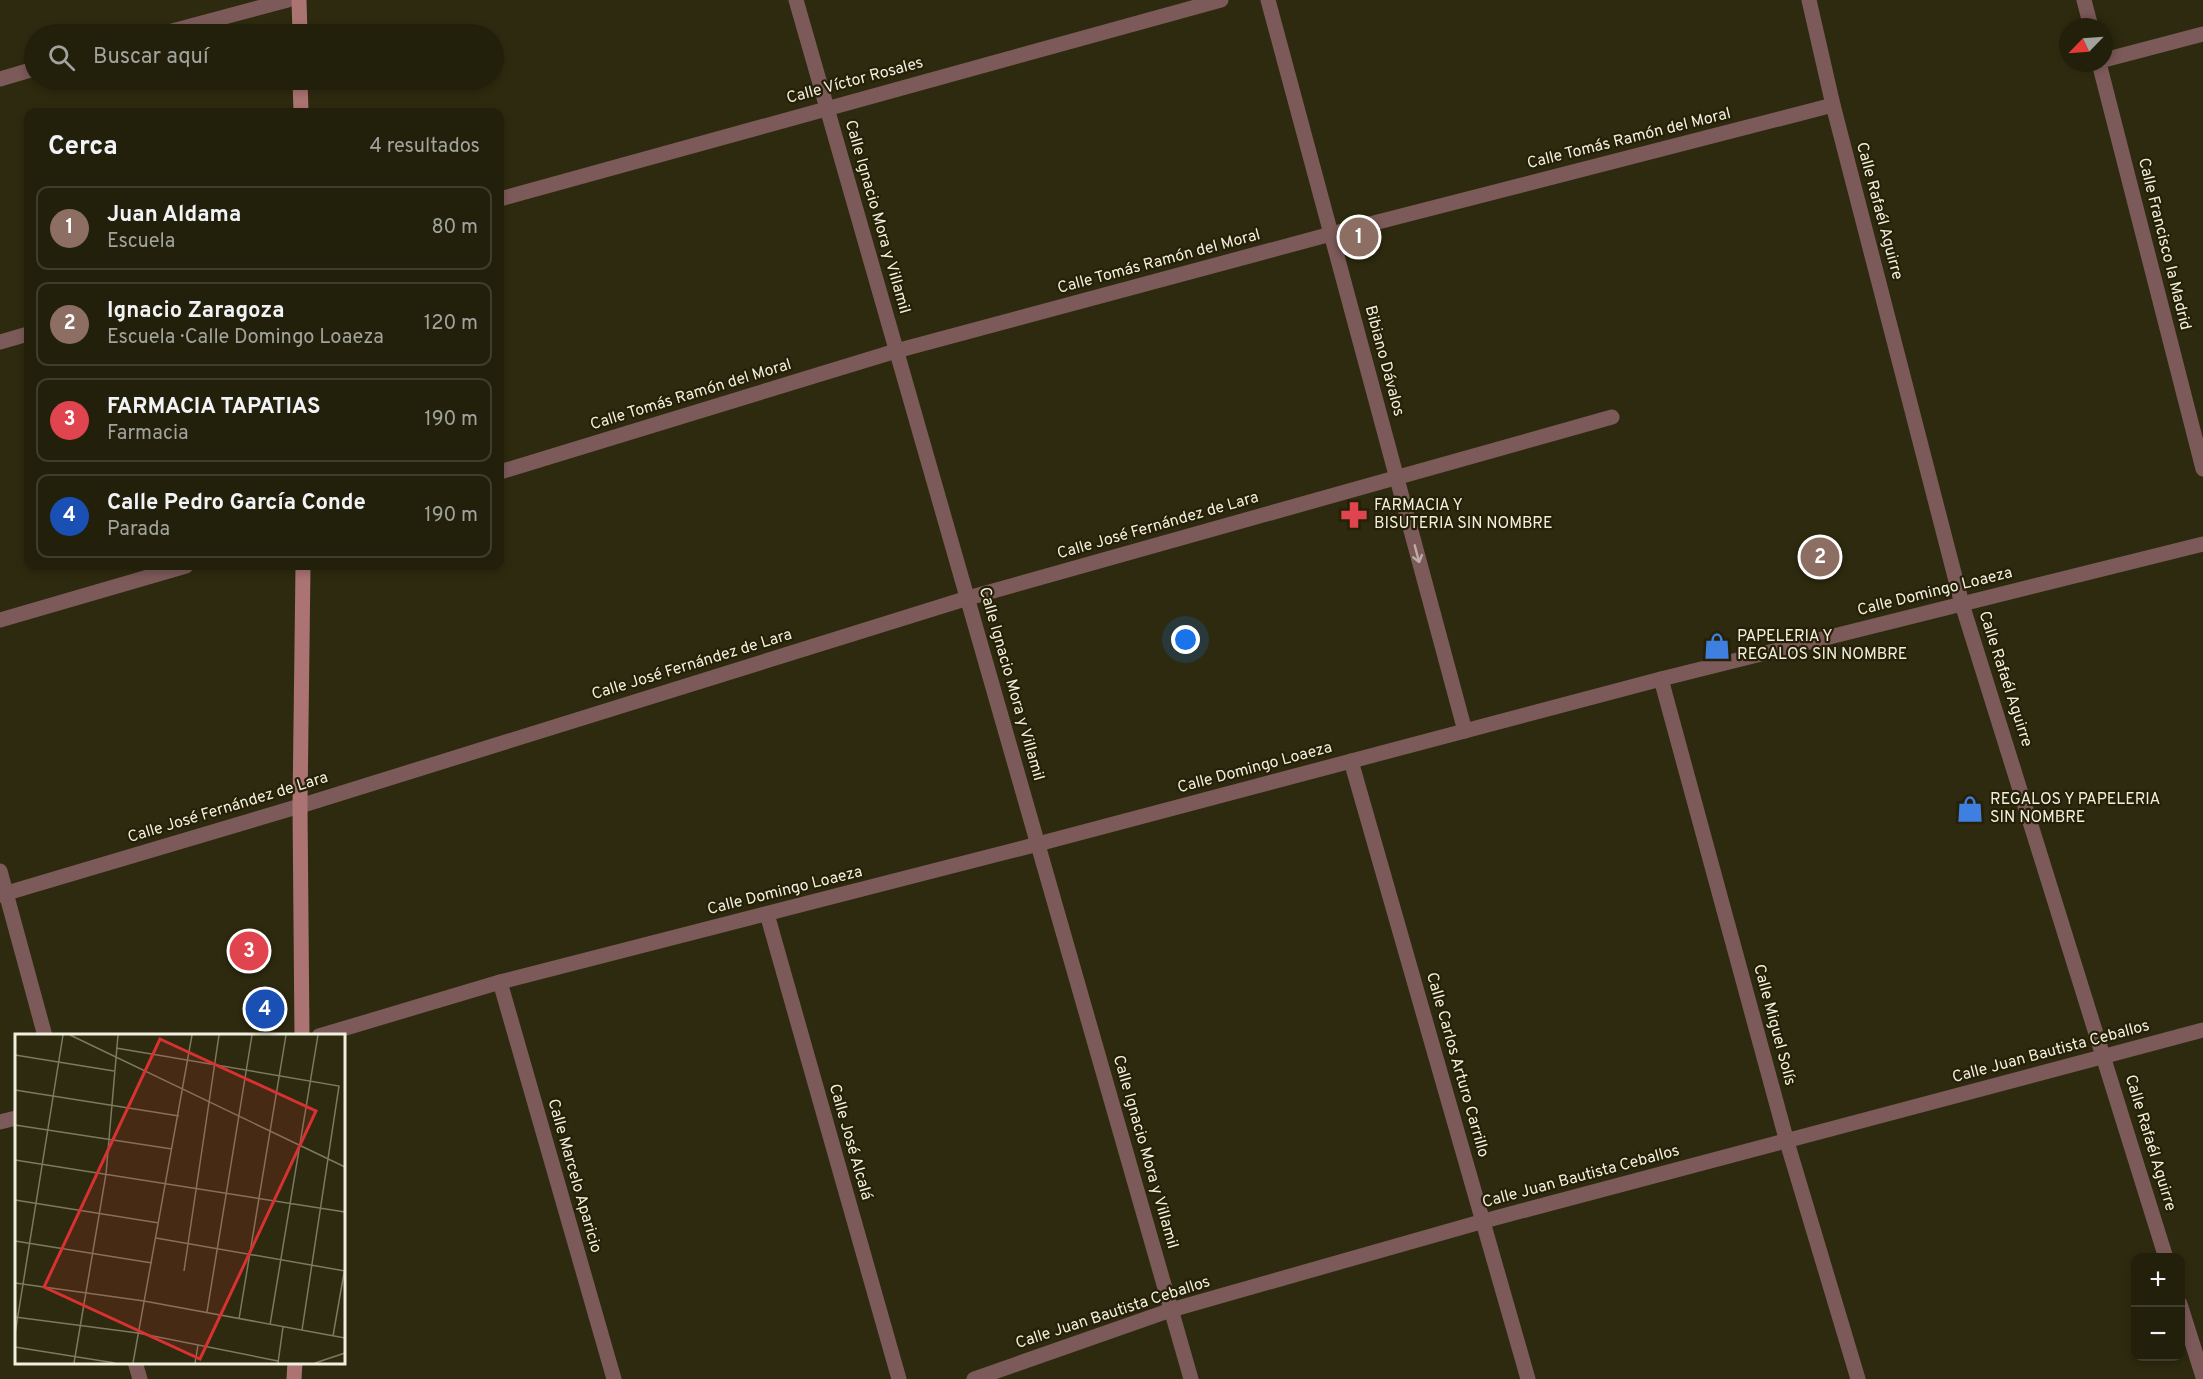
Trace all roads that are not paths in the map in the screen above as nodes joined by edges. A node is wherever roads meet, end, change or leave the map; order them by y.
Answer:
1 (288, 0) edge
2 (299, 0) edge
3 (796, 0) edge
4 (1221, 0) edge
5 (1268, 0) edge
6 (1809, 0) edge
7 (2084, 0) edge
8 (2089, 18) edge
9 (198, 24) edge
10 (300, 24) edge
11 (2203, 34) edge
12 (2113, 58) edge
13 (24, 72) edge
14 (2102, 72) edge
15 (0, 79) edge
16 (300, 90) edge
17 (1833, 105) junction
18 (301, 108) edge
19 (826, 108) junction
20 (504, 198) edge
21 (1331, 234) junction
22 (24, 335) edge
23 (0, 342) edge
24 (896, 351) junction
25 (1612, 417) dead end
26 (2203, 469) edge
27 (504, 470) edge
28 (1396, 478) junction
29 (2203, 544) edge
30 (172, 570) edge
31 (303, 570) edge
32 (968, 598) junction
33 (1962, 604) junction
34 (0, 620) edge
35 (1661, 679) junction
36 (1465, 731) junction
37 (1351, 761) junction
38 (300, 806) junction
39 (1038, 844) junction
40 (0, 871) edge
41 (3, 894) edge
42 (767, 914) junction
43 (500, 982) junction
44 (2203, 1030) edge
45 (45, 1034) edge
46 (302, 1034) edge
47 (322, 1034) edge
48 (2104, 1055) junction
49 (15, 1118) edge
50 (0, 1122) edge
51 (1787, 1142) junction
52 (1484, 1221) junction
53 (2165, 1253) edge
54 (2182, 1307) edge
55 (1171, 1310) junction
56 (136, 1364) edge
57 (295, 1364) edge
58 (2203, 1377) edge
59 (140, 1379) edge
60 (294, 1379) edge
61 (614, 1379) edge
62 (899, 1379) edge
63 (974, 1379) edge
64 (1191, 1379) edge
65 (1528, 1379) edge
66 (1858, 1379) edge

1 - 9 street
2 - 10 street
3 - 19 street, Calle Ignacio Mora y Villamil
4 - 19 street, Calle Víctor Rosales
5 - 21 street, Bibiano Dávalos
6 - 17 street, Calle Rafaél Aguirre
7 - 8 street
11 - 12 street
13 - 15 street
14 - 26 street, Calle Francisco la Madrid
16 - 18 street
17 - 21 street, Calle Tomás Ramón del Moral
17 - 33 street, Calle Rafaél Aguirre
19 - 20 street, Calle Víctor Rosales
19 - 24 street, Calle Ignacio Mora y Villamil
21 - 24 street, Calle Tomás Ramón del Moral
21 - 28 street, Bibiano Dávalos
22 - 23 street
24 - 27 street, Calle Tomás Ramón del Moral
24 - 32 street, Calle Ignacio Mora y Villamil
25 - 28 street, Calle José Fernández de Lara
28 - 32 street, Calle José Fernández de Lara
28 -> 36 street, Bibiano Dávalos
29 - 33 street, Calle Domingo Loaeza
30 - 34 street
31 - 38 street
32 - 38 street, Calle José Fernández de Lara
32 - 39 street, Calle Ignacio Mora y Villamil
33 - 35 street, Calle Domingo Loaeza
33 - 48 street, Calle Rafaél Aguirre
35 - 36 street, Calle Domingo Loaeza
35 - 51 street, Calle Miguel Solís
36 - 37 street, Calle Domingo Loaeza
37 - 39 street, Calle Domingo Loaeza
37 - 52 street, Calle Carlos Arturo Carrillo
38 - 41 street, Calle José Fernández de Lara
38 - 46 street
39 - 42 street, Calle Domingo Loaeza
39 - 55 street, Calle Ignacio Mora y Villamil
40 - 41 street
41 - 45 street
42 - 43 street, Calle Domingo Loaeza
42 - 62 street, Calle José Alcalá
43 - 47 street, Calle Domingo Loaeza
43 - 61 street, Calle Marcelo Aparicio
44 - 48 street, Calle Juan Bautista Ceballos
48 - 51 street, Calle Juan Bautista Ceballos
48 - 53 street, Calle Rafaél Aguirre
49 - 50 street
51 - 52 street, Calle Juan Bautista Ceballos
51 - 66 street, Calle Miguel Solís
52 - 55 street, Calle Juan Bautista Ceballos
52 - 65 street, Calle Carlos Arturo Carrillo
54 - 58 street
55 - 63 street, Calle Juan Bautista Ceballos
55 - 64 street, Calle Ignacio Mora y Villamil
56 - 59 street
57 - 60 street

